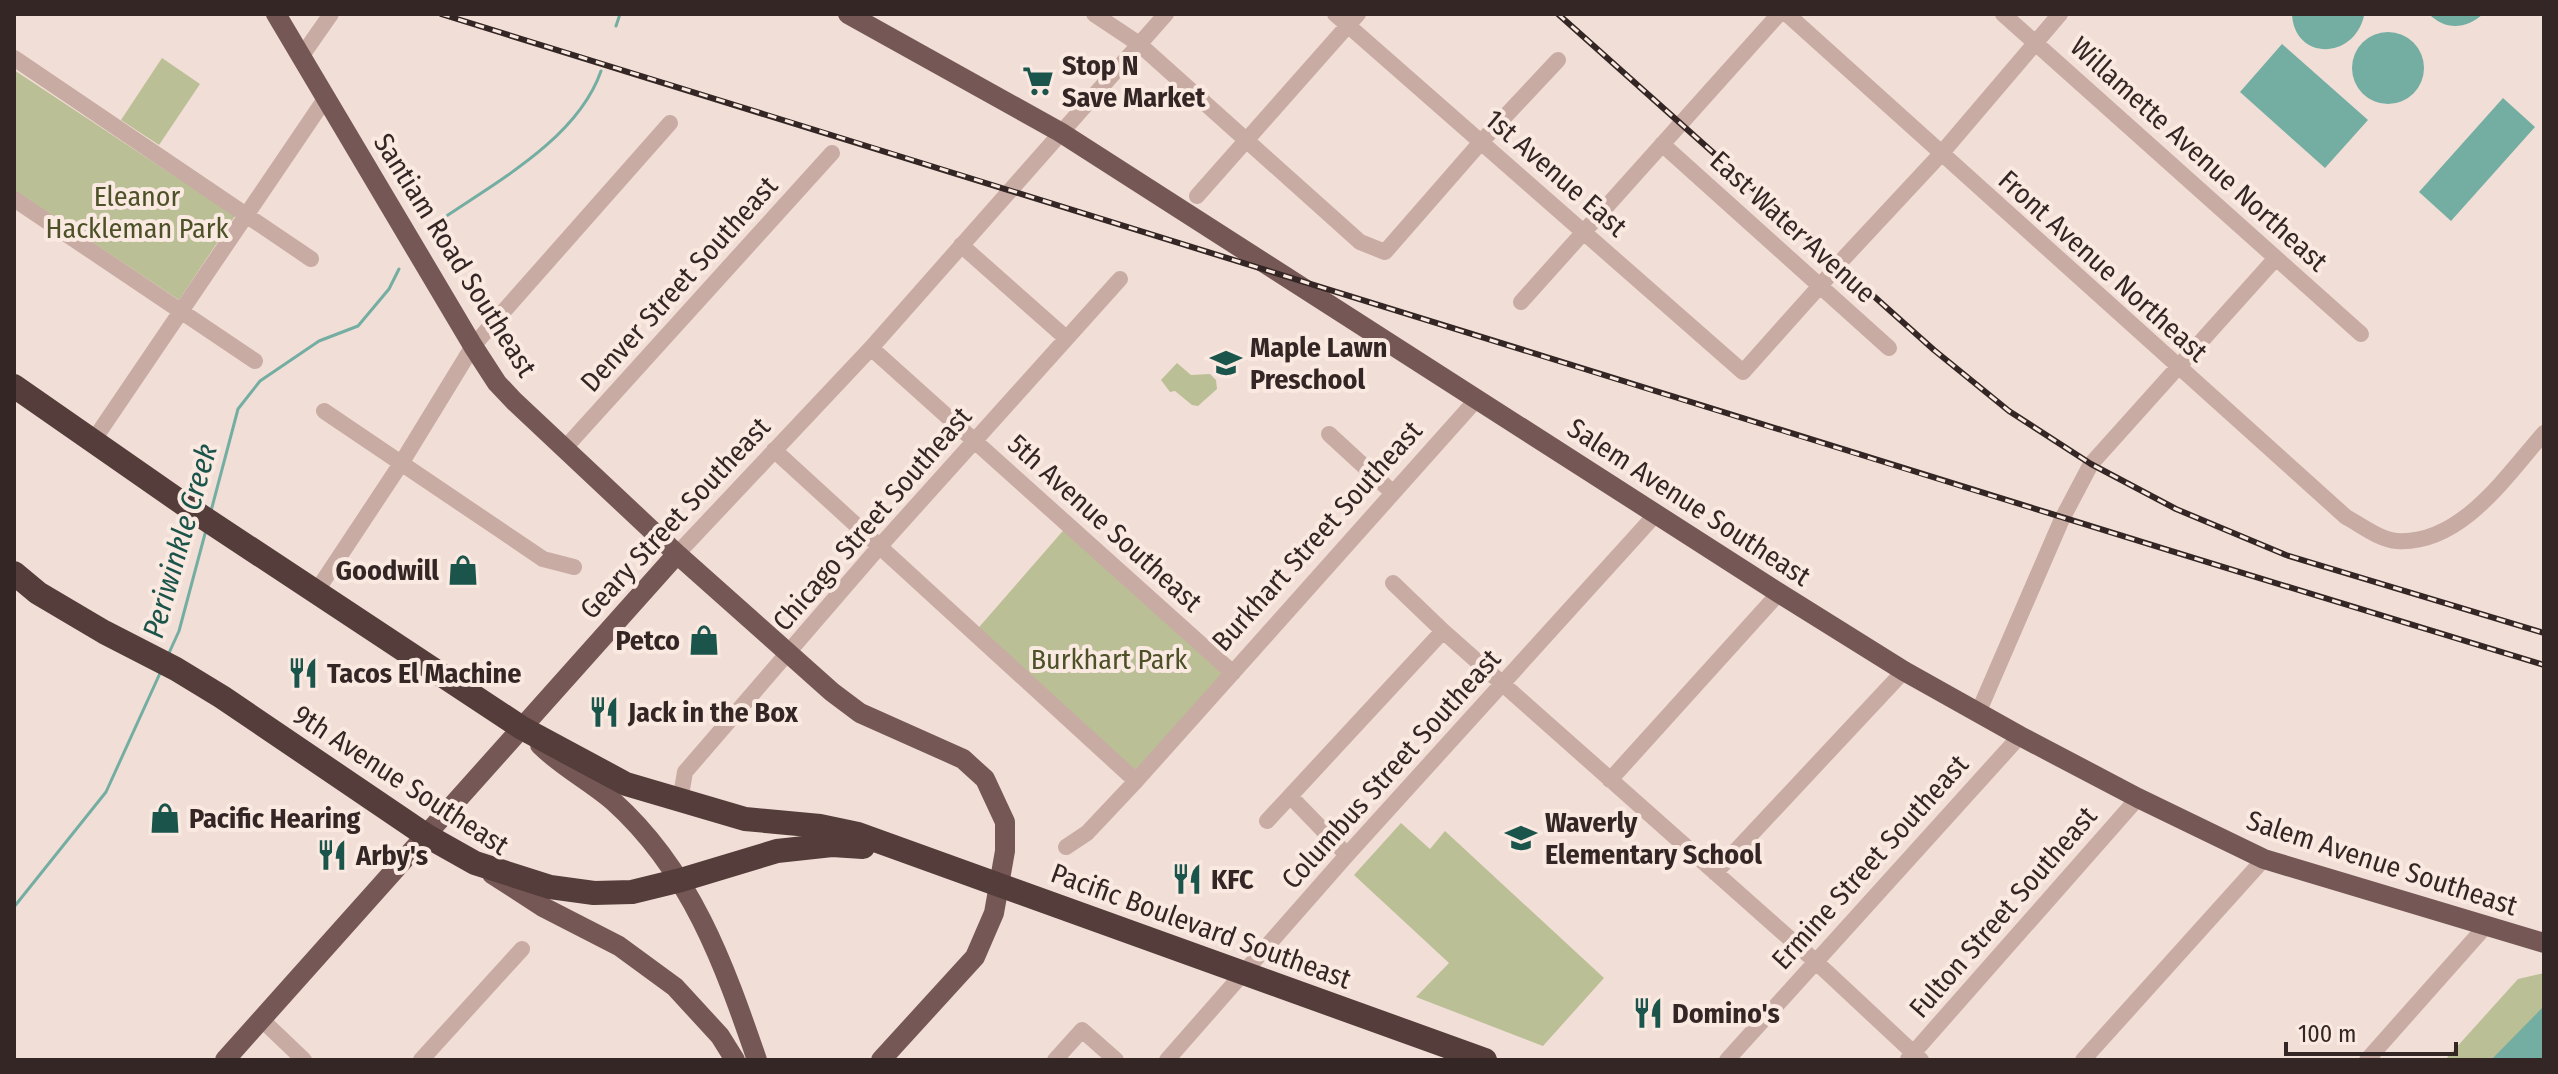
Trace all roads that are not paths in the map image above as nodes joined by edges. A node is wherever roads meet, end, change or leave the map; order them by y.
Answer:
1 (276, 14) edge
2 (331, 14) edge
3 (848, 14) edge
4 (1094, 14) edge
5 (1166, 14) edge
6 (1779, 14) edge
7 (1787, 14) edge
8 (2003, 14) edge
9 (2060, 14) edge
10 (1347, 18) edge
11 (2035, 42) junction
12 (1139, 44) junction
13 (301, 57) junction
14 (14, 58) edge
15 (1558, 60) dead end
16 (325, 99) junction
17 (670, 123) dead end
18 (1060, 132) junction
19 (1246, 138) junction
20 (1481, 142) junction
21 (1662, 144) junction
22 (832, 153) dead end
23 (1940, 155) junction
24 (1197, 196) dead end
25 (14, 199) edge
26 (246, 214) junction
27 (1583, 231) junction
28 (961, 245) junction
29 (2276, 258) junction
30 (311, 259) dead end
31 (1120, 279) dead end
32 (1819, 285) junction
33 (1521, 302) dead end
34 (182, 313) junction
35 (2361, 334) dead end
36 (1066, 338) junction
37 (473, 346) junction
38 (871, 348) junction
39 (1889, 348) dead end
40 (255, 361) dead end
41 (2177, 367) junction
42 (14, 386) edge
43 (1477, 399) junction
44 (324, 411) dead end
45 (2544, 433) edge
46 (1329, 434) dead end
47 (93, 441) junction
48 (974, 441) junction
49 (564, 449) junction
50 (774, 450) junction
51 (402, 462) junction
52 (1392, 492) junction
53 (1656, 514) junction
54 (880, 546) junction
55 (677, 554) junction
56 (574, 567) dead end
57 (14, 573) edge
58 (1393, 583) dead end
59 (316, 592) junction
60 (1779, 593) junction
61 (26, 594) edge
62 (1443, 631) junction
63 (789, 655) junction
64 (1904, 671) junction
65 (1233, 673) junction
66 (1503, 683) junction
67 (1978, 713) junction
68 (522, 728) junction
69 (2020, 736) junction
70 (1610, 780) junction
71 (1136, 781) junction
72 (1290, 796) junction
73 (2138, 798) junction
74 (680, 801) junction
75 (1267, 821) dead end
76 (427, 836) junction
77 (1066, 847) dead end
78 (898, 848) junction
79 (1347, 855) junction
80 (2264, 859) junction
81 (475, 863) junction
82 (1715, 873) junction
83 (681, 880) junction
84 (1000, 885) junction
85 (2485, 927) junction
86 (2544, 943) edge
87 (522, 949) dead end
88 (1815, 961) junction
89 (1244, 974) junction
90 (261, 1019) junction
91 (1914, 1058) edge
92 (225, 1060) edge
93 (304, 1060) edge
94 (421, 1060) edge
95 (735, 1060) edge
96 (757, 1060) edge
97 (881, 1060) edge
98 (1055, 1060) edge
99 (1116, 1060) edge
100 (1167, 1060) edge
101 (1485, 1060) edge
102 (1727, 1060) edge
103 (2083, 1060) edge
104 (2367, 1060) edge

1 - 13 main road, Santiam Road Southeast
2 - 13 street
3 - 18 main road, Salem Avenue Southeast
4 - 12 street
5 - 12 street, Geary Street Southeast
6 - 21 street
7 - 23 street, Front Avenue Northeast
8 - 11 street, Willamette Avenue Northeast
9 - 11 street
10 - 19 street
10 - 20 street, 1st Avenue East
11 - 23 street
11 - 29 street, Willamette Avenue Northeast
12 - 18 street, Geary Street Southeast
12 - 19 street
13 - 16 main road, Santiam Road Southeast
14 - 26 street
15 - 20 street
16 - 26 street
16 - 37 main road, Santiam Road Southeast
17 - 37 street
18 - 28 street, Geary Street Southeast
18 - 43 main road, Salem Avenue Southeast
19 - 20 street
19 - 24 street
20 - 27 street, 1st Avenue East
21 - 27 street
21 - 32 street, East Water Avenue
22 - 49 street, Denver Street Southeast
23 - 32 street
23 - 41 street, Front Avenue Northeast
25 - 34 street
26 - 30 street
26 - 34 street
27 - 32 street, 1st Avenue East
27 - 33 street
28 - 36 street
28 - 38 street, Geary Street Southeast
29 - 35 street, Willamette Avenue Northeast
29 - 41 street
31 - 36 street, Chicago Street Southeast
32 - 39 street, East Water Avenue
34 - 40 street
34 - 47 street
36 - 48 street, Chicago Street Southeast
37 - 49 main road, Santiam Road Southeast
37 - 51 street
38 - 48 street, 5th Avenue Southeast
38 - 50 street, Geary Street Southeast
41 - 45 street, Front Avenue Northeast
41 - 67 street
42 - 47 highway, Pacific Boulevard Southeast
43 - 52 street, Burkhart Street Southeast
43 - 53 main road, Salem Avenue Southeast
44 - 51 street
46 - 52 street
47 - 59 highway, Pacific Boulevard Southeast
48 - 54 street, Chicago Street Southeast
48 - 65 street, 5th Avenue Southeast
49 - 55 main road, Santiam Road Southeast
50 - 54 street
50 - 55 street, Geary Street Southeast
51 - 56 street
51 - 59 street
52 - 65 street, Burkhart Street Southeast
53 - 60 main road, Salem Avenue Southeast
53 - 66 street, Columbus Street Southeast
54 - 63 street, Chicago Street Southeast
54 - 71 street
55 - 63 main road, Santiam Road Southeast
55 - 68 main road, Geary Street Southeast
57 - 61 highway, 9th Avenue Southeast
58 - 62 street
59 - 68 highway, Pacific Boulevard Southeast
60 - 64 main road, Salem Avenue Southeast
60 - 70 street
61 - 76 highway, 9th Avenue Southeast
62 - 66 street
62 - 72 street
63 - 74 street, Chicago Street Southeast
63 - 84 main road, Santiam Road Southeast
64 - 67 main road, Salem Avenue Southeast
64 - 82 street
65 - 71 street, Burkhart Street Southeast
66 - 70 street
66 - 79 street, Columbus Street Southeast
67 - 69 main road, Salem Avenue Southeast
68 - 74 highway, Pacific Boulevard Southeast
68 - 76 main road, Geary Street Southeast
68 - 83 main road
69 - 73 main road, Salem Avenue Southeast
69 - 88 street, Ermine Street Southeast
70 - 82 street
71 - 77 street, Burkhart Street Southeast
72 - 75 street
72 - 79 street
73 - 80 main road, Salem Avenue Southeast
73 - 91 street, Fulton Street Southeast
74 - 78 highway, Pacific Boulevard Southeast
76 - 81 highway, 9th Avenue Southeast
76 - 90 main road, Geary Street Southeast
78 - 83 highway, Pacific Boulevard Southeast
78 - 84 highway, Pacific Boulevard Southeast
79 - 89 street, Columbus Street Southeast
80 - 85 main road, Salem Avenue Southeast
80 - 103 street
81 - 83 highway, Pacific Boulevard Southeast
81 - 95 main road, 9th Avenue Southeast
82 - 88 street
83 - 96 main road
84 - 89 highway, Pacific Boulevard Southeast
84 - 97 main road
85 - 86 main road, Salem Avenue Southeast
85 - 104 street
87 - 94 street
88 - 91 street
88 - 102 street, Ermine Street Southeast
89 - 100 street, Columbus Street Southeast
89 - 101 highway, Pacific Boulevard Southeast
90 - 92 main road, Geary Street Southeast
90 - 93 street
98 - 99 street

